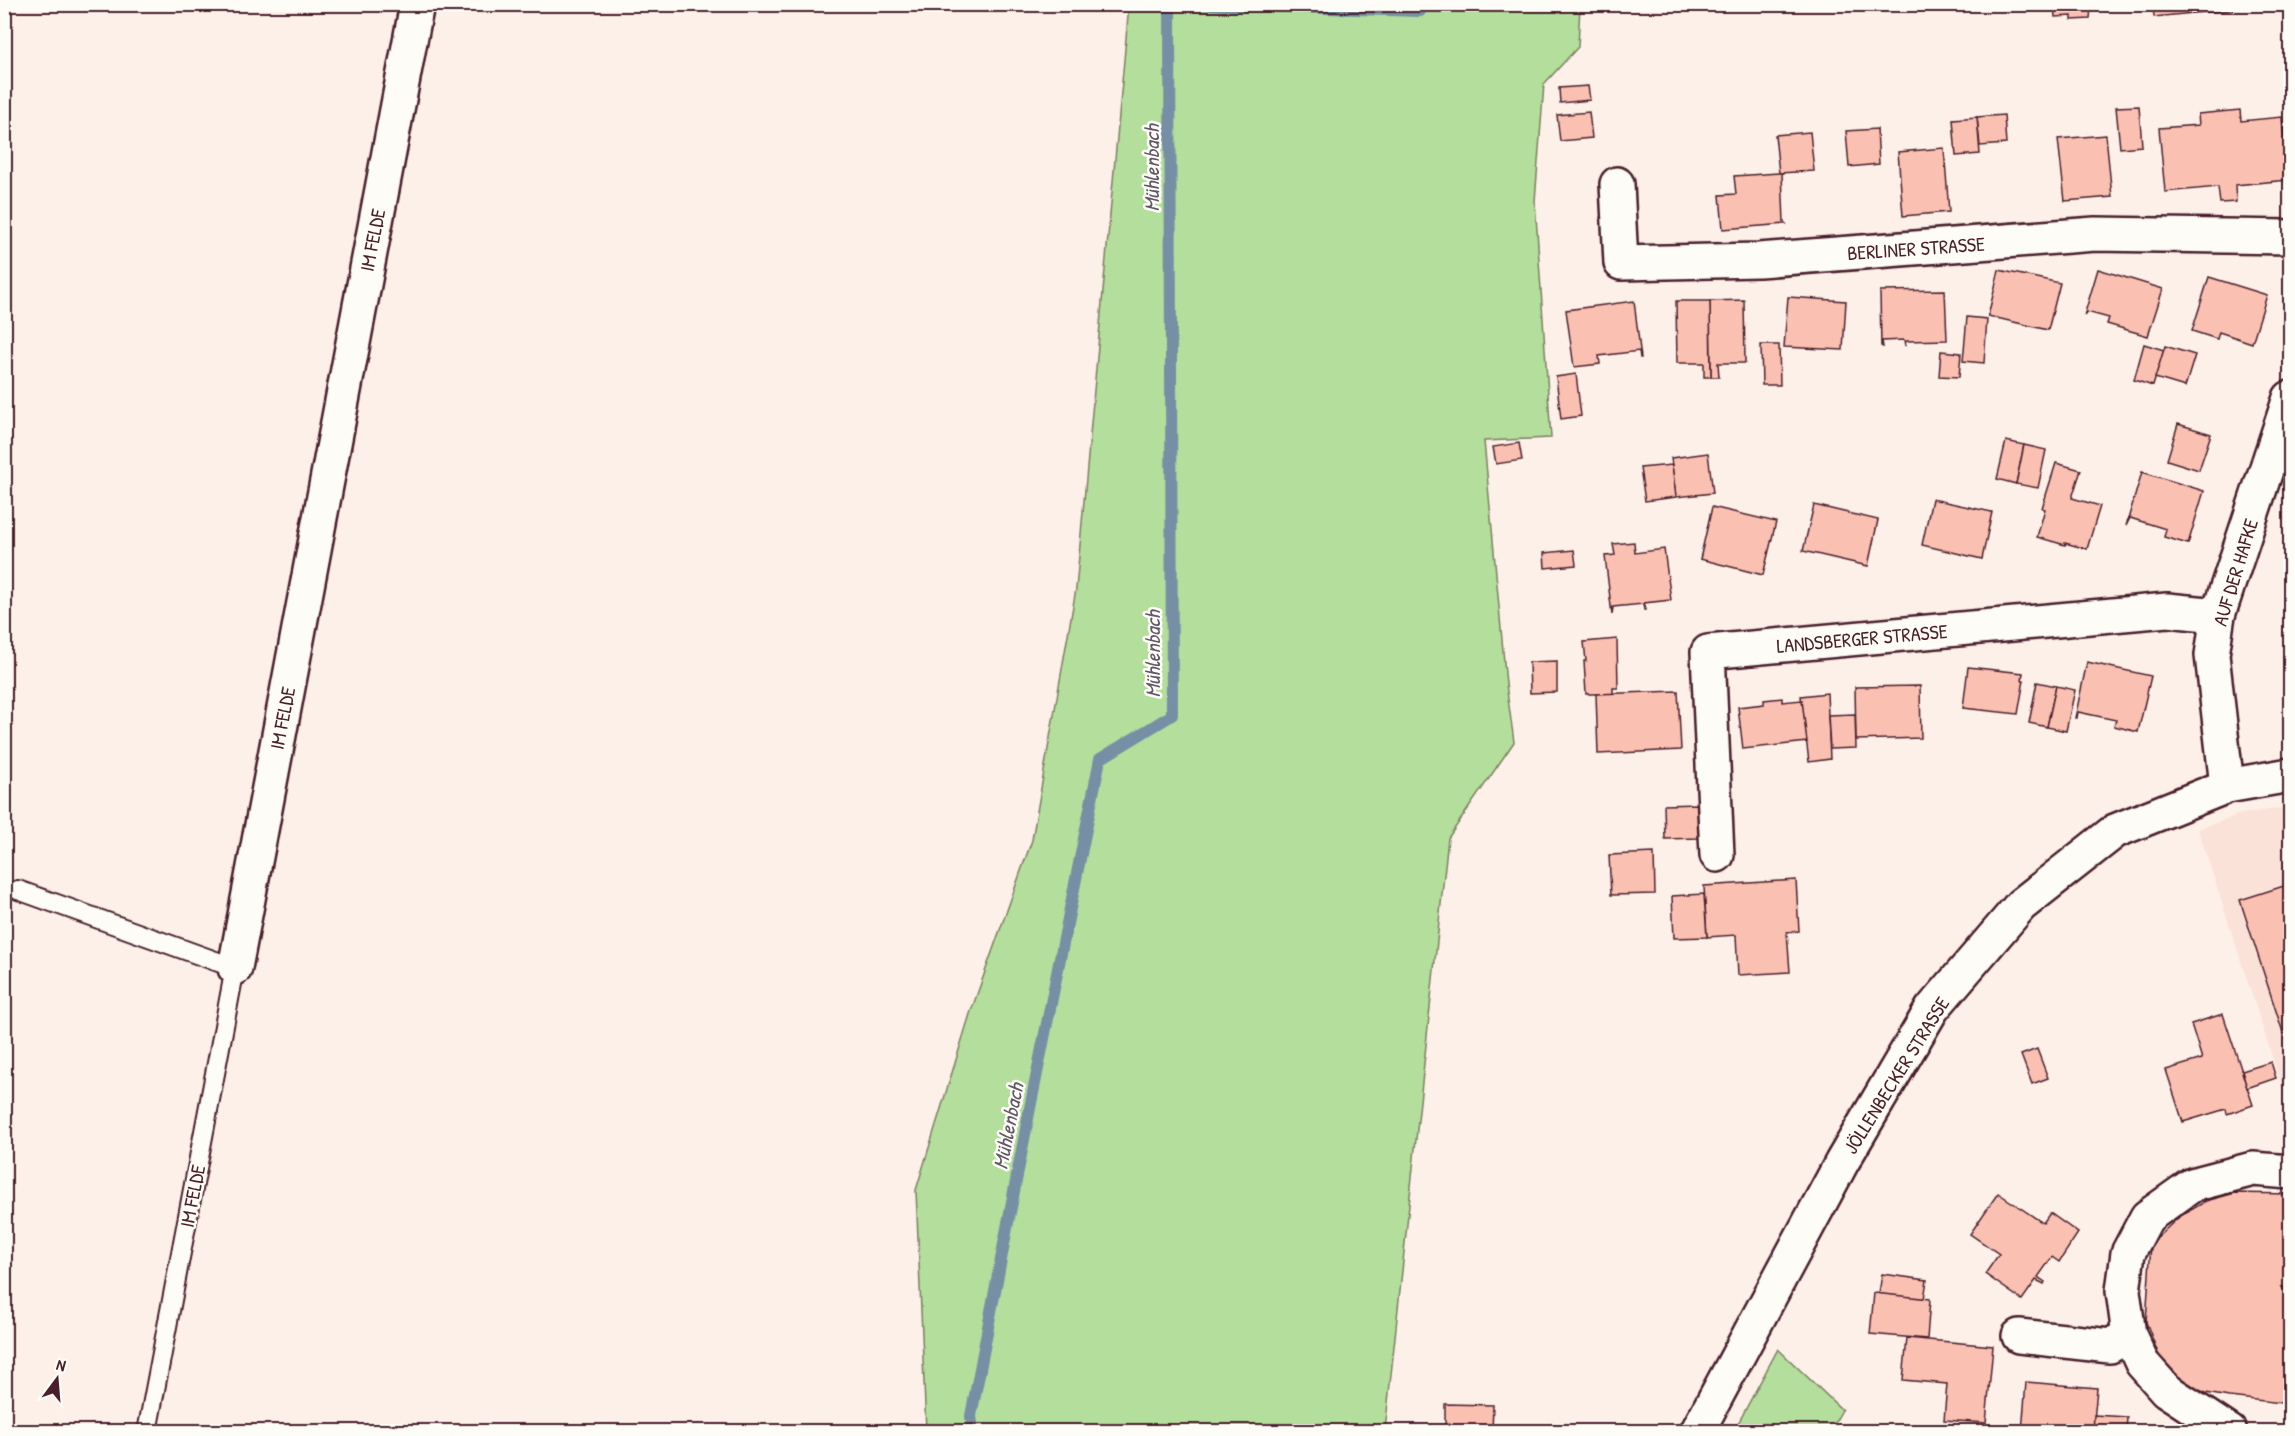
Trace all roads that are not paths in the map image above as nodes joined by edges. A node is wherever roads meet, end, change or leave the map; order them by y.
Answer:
1 (417, 4) edge
2 (1617, 184) dead end
3 (2290, 237) edge
4 (2290, 398) edge
5 (2286, 430) edge
6 (2218, 615) junction
7 (2290, 775) edge
8 (2227, 786) junction
9 (1717, 855) dead end
10 (18, 890) dead end
11 (235, 968) junction
12 (2290, 1172) edge
13 (2129, 1335) junction
14 (2019, 1336) dead end
15 (147, 1431) edge
16 (1697, 1431) edge
17 (2230, 1431) edge

1 - 11 street, IM FELDE
2 - 3 street, BERLINER STRASSE
4 - 5 street, AUF DER HAFKE
5 - 6 street, AUF DER HAFKE
6 - 8 street, AUF DER HAFKE
6 - 9 street, LANDSBERGER STRASSE
7 - 8 street, JÖLLENBECKER STRASSE
8 - 16 street, JÖLLENBECKER STRASSE
10 - 11 lane
11 - 15 lane, IM FELDE
12 - 13 street
13 - 14 street
13 - 17 street

